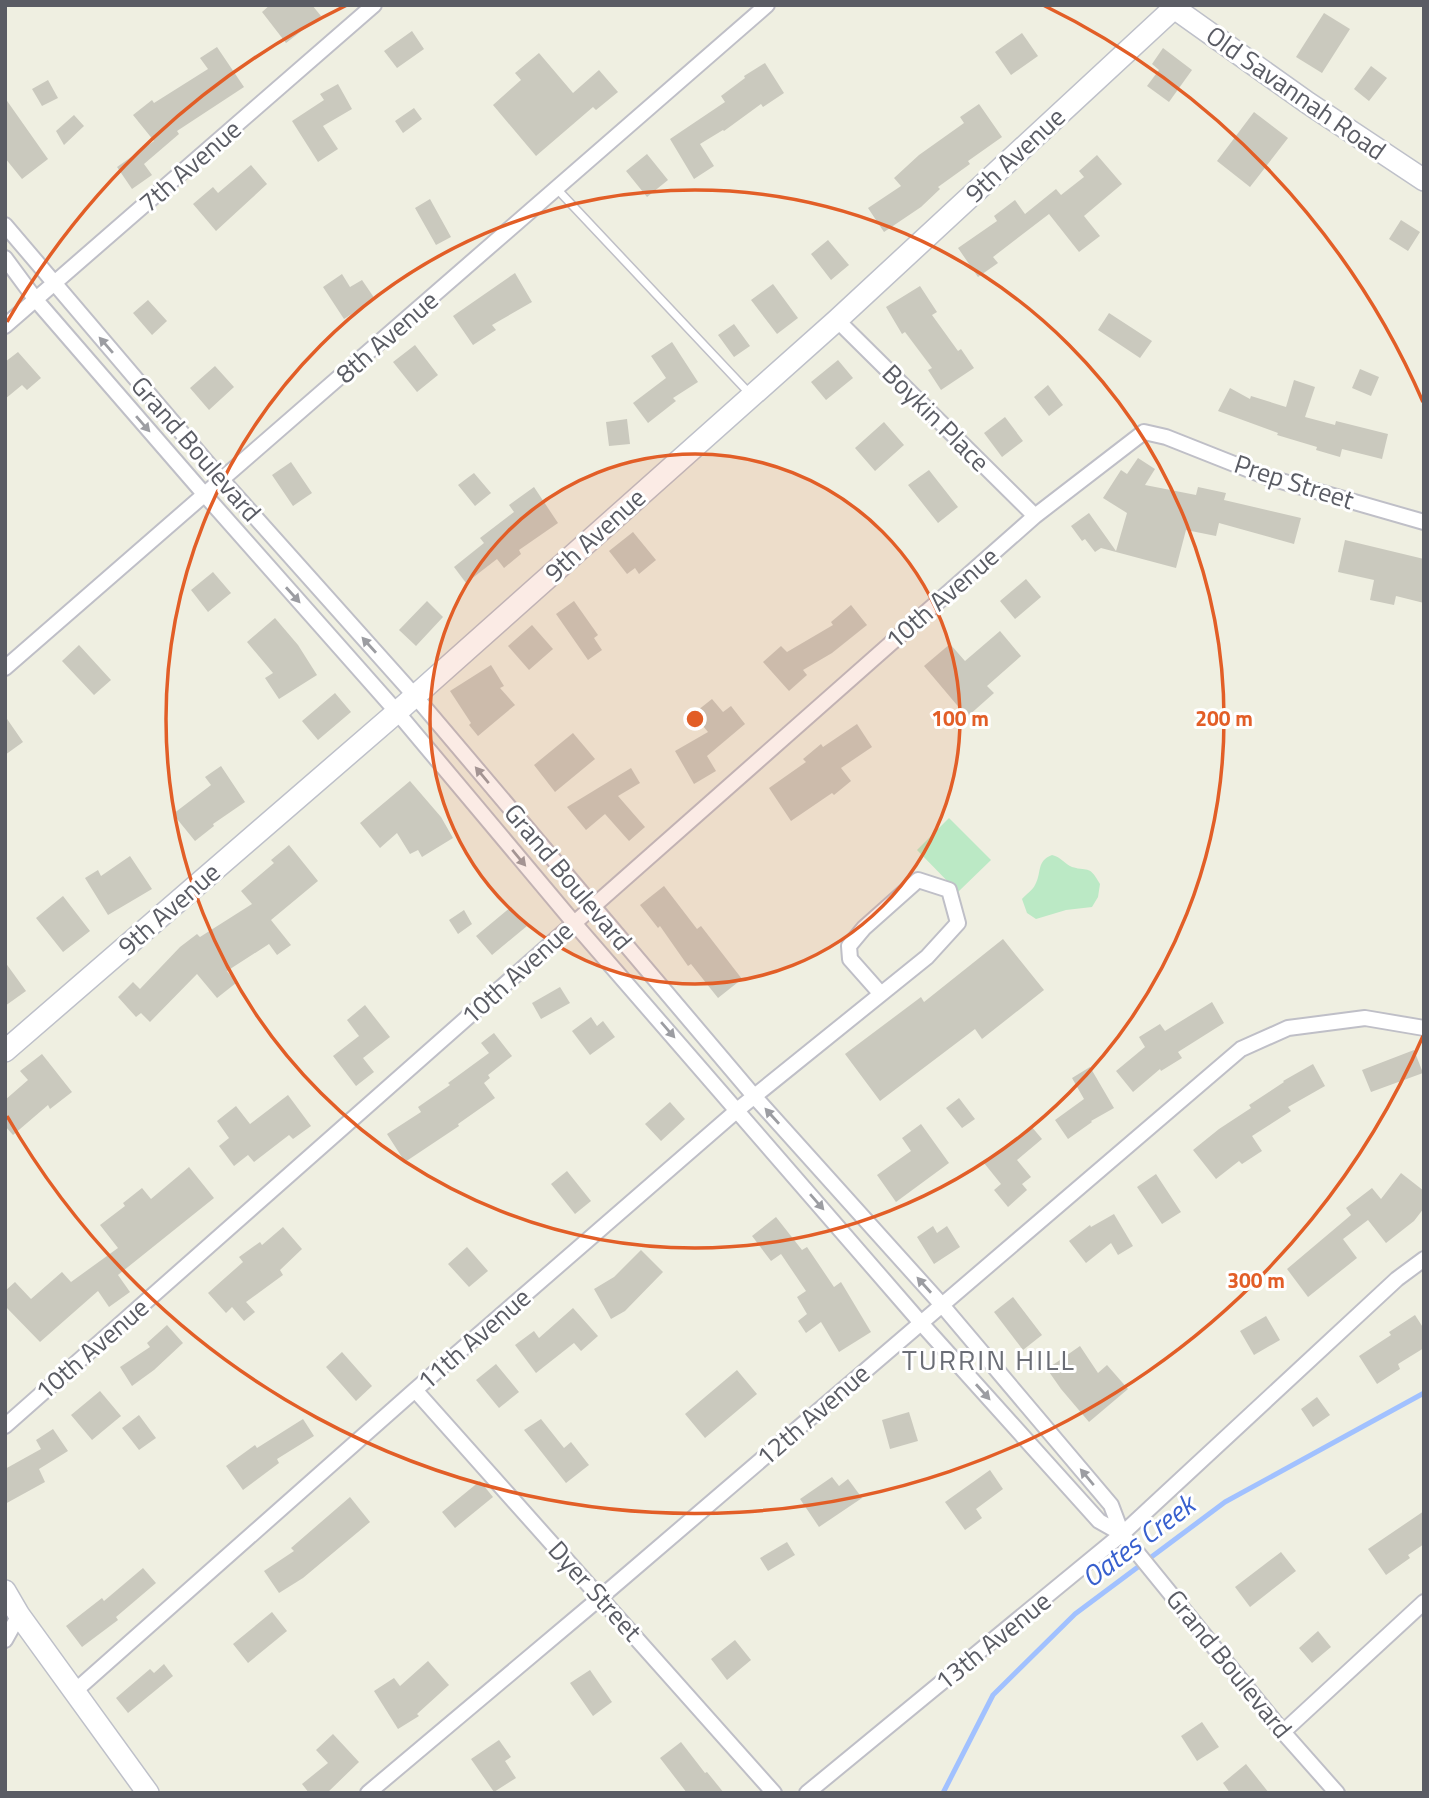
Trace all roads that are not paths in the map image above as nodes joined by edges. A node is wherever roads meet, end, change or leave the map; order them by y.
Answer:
1 (374, 5) edge
2 (768, 5) edge
3 (1172, 7) edge
4 (1424, 180) edge
5 (557, 189) junction
6 (5, 225) edge
7 (5, 258) edge
8 (54, 284) junction
9 (36, 300) junction
10 (837, 320) junction
11 (5, 326) edge
12 (751, 396) junction
13 (1166, 437) joint
14 (222, 480) junction
15 (205, 495) junction
16 (1035, 516) junction
17 (1424, 522) edge
18 (5, 668) edge
19 (415, 696) junction
20 (397, 712) junction
21 (593, 906) junction
22 (574, 923) junction
23 (881, 994) junction
24 (1424, 1028) edge
25 (5, 1051) edge
26 (754, 1096) junction
27 (738, 1110) junction
28 (1424, 1259) edge
29 (942, 1306) junction
30 (921, 1323) junction
31 (415, 1390) junction
32 (5, 1426) edge
33 (1122, 1534) junction
34 (5, 1591) edge
35 (601, 1597) junction
36 (1424, 1602) edge
37 (19, 1615) junction
38 (5, 1640) edge
39 (75, 1691) junction
40 (1283, 1732) junction
41 (148, 1793) edge
42 (368, 1793) edge
43 (774, 1793) edge
44 (807, 1793) edge
45 (1337, 1793) edge

1 - 8 street, 7th Avenue
2 - 5 street, 8th Avenue
3 - 4 street, Old Savannah Road
3 - 10 street, 9th Avenue
5 - 12 lane
5 - 14 street, 8th Avenue
6 - 8 street, Grand Boulevard
7 - 9 street, Grand Boulevard
8 - 9 street, 7th Avenue
14 -> 8 street, Grand Boulevard
9 - 11 street, 7th Avenue
9 -> 15 street, Grand Boulevard
10 - 12 street, 9th Avenue
10 - 16 street, Boykin Place
12 - 19 street, 9th Avenue
13 - 16 street, 10th Avenue
13 - 17 street, Prep Street
14 - 15 street, 8th Avenue
19 -> 14 street, Grand Boulevard
15 - 18 street, 8th Avenue
15 -> 20 street, Grand Boulevard
16 - 21 street, 10th Avenue
19 - 20 street, 9th Avenue
21 -> 19 street, Grand Boulevard
20 -> 22 street, Grand Boulevard
20 - 25 street, 9th Avenue
21 - 22 street, 10th Avenue
21 - 26 street, Grand Boulevard
22 -> 27 street, Grand Boulevard
22 - 32 street, 10th Avenue
23 - 23 street, 11th Avenue
23 - 26 street, 11th Avenue
24 - 29 street, 12th Avenue
26 - 27 street, 11th Avenue
29 -> 26 street, Grand Boulevard
27 -> 30 street, Grand Boulevard
27 - 31 street, 11th Avenue
28 - 33 street, 13th Avenue
29 - 30 street, 12th Avenue
33 -> 29 street, Grand Boulevard
30 -> 33 street, Grand Boulevard
30 - 35 street, 12th Avenue
31 - 35 street, Dyer Street
31 - 39 street, 11th Avenue
33 - 40 street, Grand Boulevard
33 - 44 street, 13th Avenue
34 - 37 street
35 - 42 street, 12th Avenue
35 - 43 street, Dyer Street
36 - 40 street
37 - 38 street
37 - 39 street
39 - 41 street
40 - 45 street, Grand Boulevard

